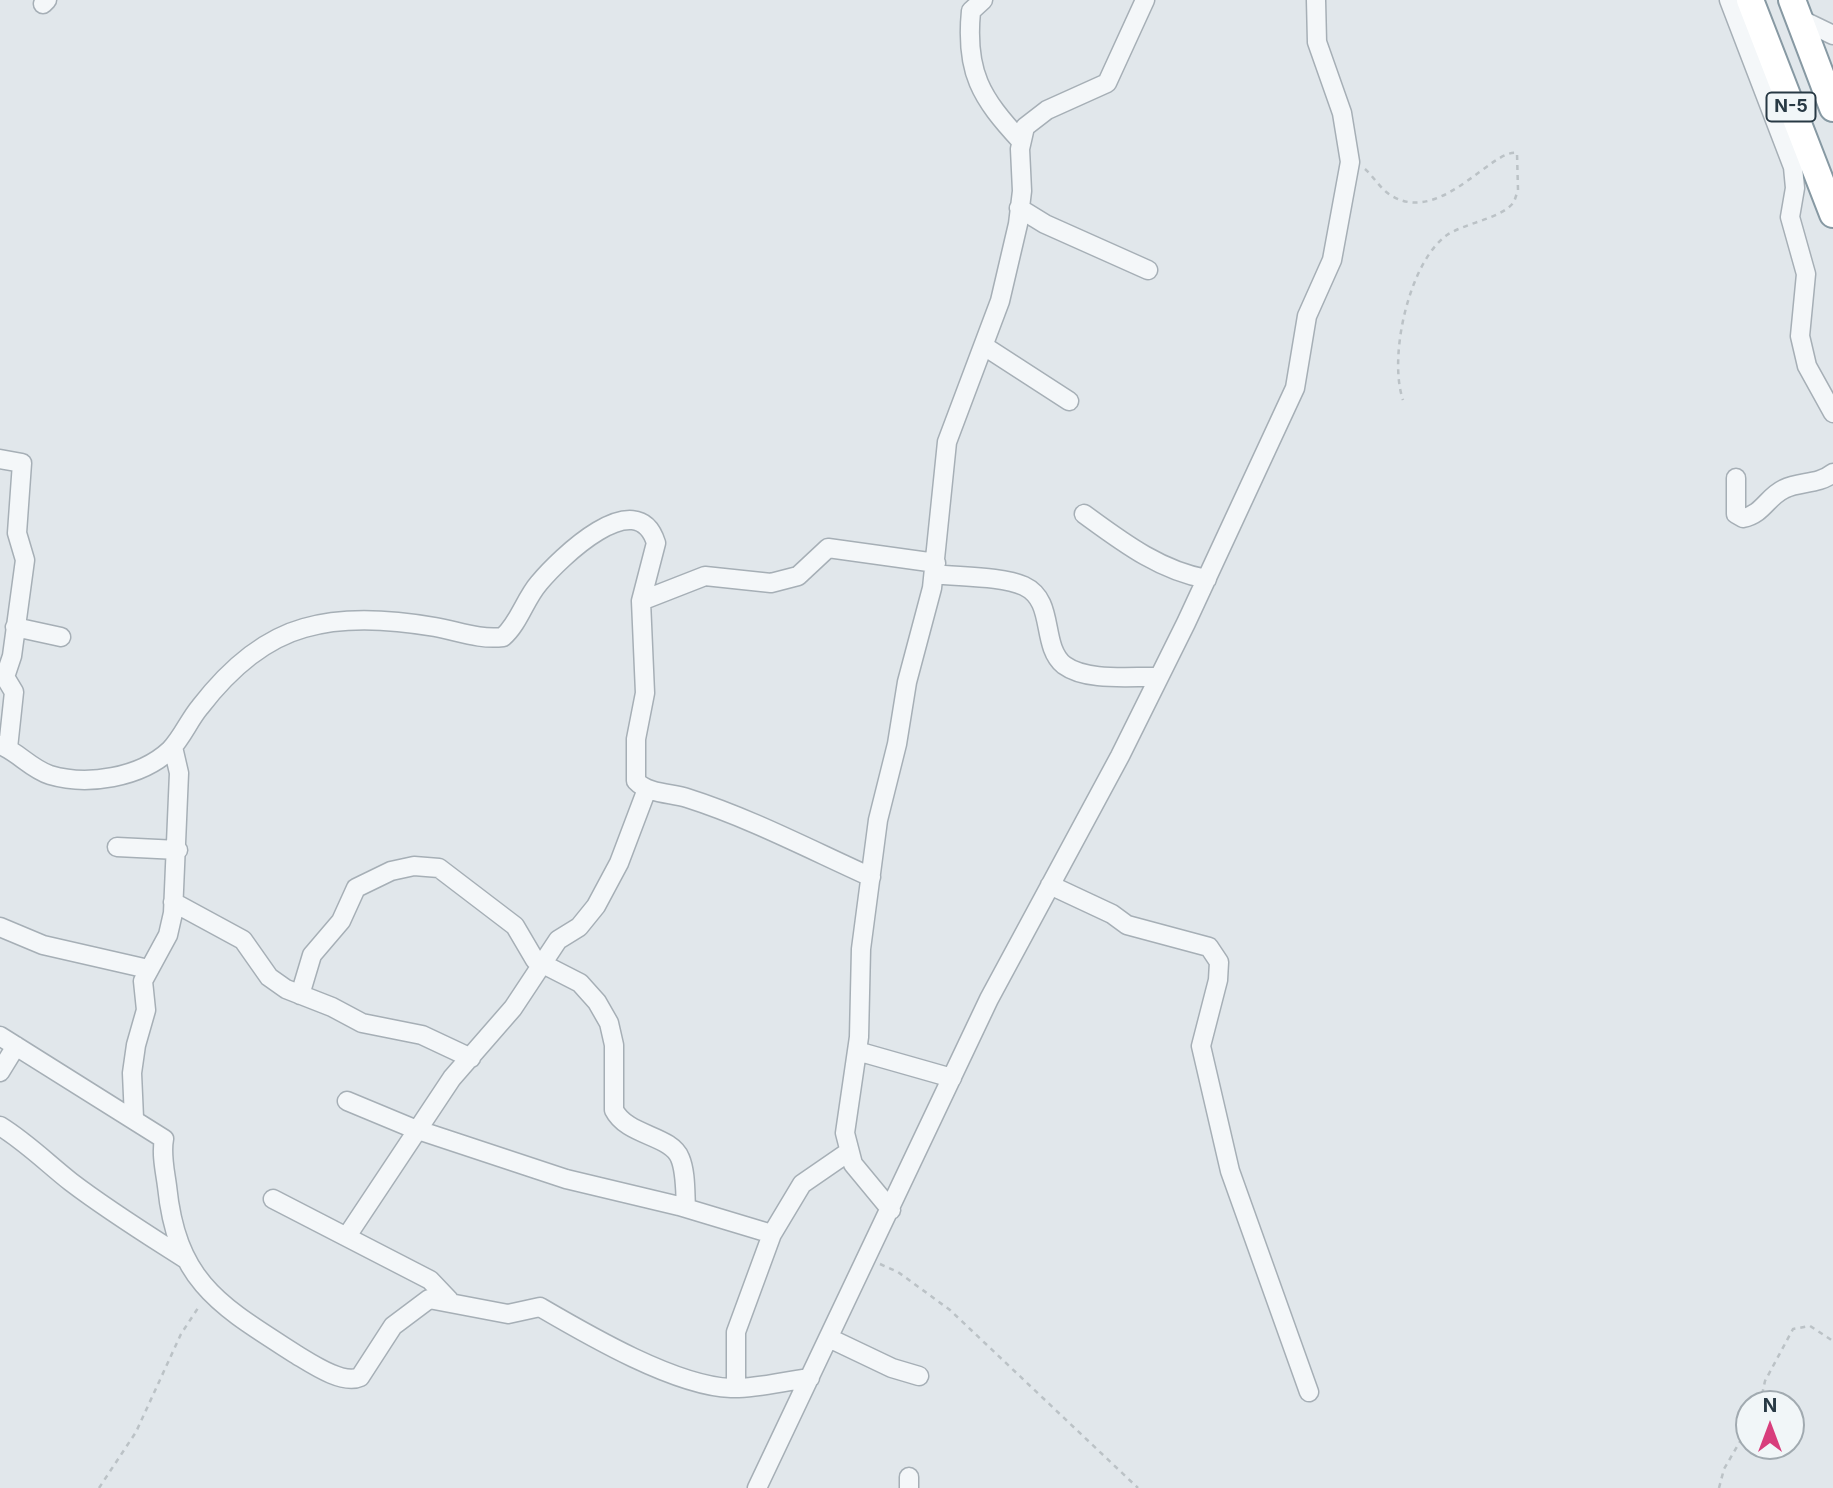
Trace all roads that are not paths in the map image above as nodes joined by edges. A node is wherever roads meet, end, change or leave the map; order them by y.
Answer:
1 (983, 0) edge
2 (1145, 0) edge
3 (1316, 0) edge
4 (1728, 0) edge
5 (1750, 0) edge
6 (1796, 10) edge
7 (1833, 35) edge
8 (1833, 107) edge
9 (1021, 141) junction
10 (1020, 208) junction
11 (1833, 214) edge
12 (1147, 270) dead end
13 (984, 346) junction
14 (1069, 401) dead end
15 (1833, 413) edge
16 (0, 459) edge
17 (1833, 473) edge
18 (1736, 478) dead end
19 (1084, 514) dead end
20 (935, 568) junction
21 (1207, 579) junction
22 (641, 601) junction
23 (15, 627) junction
24 (61, 637) dead end
25 (1159, 677) junction
26 (4, 747) edge
27 (173, 747) junction
28 (647, 789) junction
29 (117, 846) dead end
30 (178, 850) junction
31 (871, 877) junction
32 (1050, 885) junction
33 (173, 902) junction
34 (0, 927) edge
35 (543, 964) junction
36 (148, 969) junction
37 (300, 995) junction
38 (0, 1036) edge
39 (16, 1046) junction
40 (857, 1051) junction
41 (471, 1058) junction
42 (0, 1072) edge
43 (952, 1078) junction
44 (347, 1101) dead end
45 (134, 1118) junction
46 (0, 1126) edge
47 (420, 1130) junction
48 (848, 1153) junction
49 (273, 1199) dead end
50 (686, 1208) junction
51 (891, 1210) junction
52 (772, 1234) junction
53 (347, 1236) junction
54 (188, 1260) junction
55 (449, 1300) junction
56 (830, 1338) junction
57 (919, 1376) dead end
58 (810, 1378) junction
59 (736, 1388) junction
60 (1309, 1392) dead end
61 (757, 1488) edge

1 - 9 street
2 - 9 street
3 - 21 street
4 - 15 street
5 - 11 highway, N-5
6 - 7 street
6 - 8 highway, N-5
9 - 10 street
10 - 12 street
10 - 13 street
13 - 14 street
13 - 20 street
16 - 23 street
17 - 18 street
19 - 21 street
20 - 22 street
20 - 25 street
20 - 31 street
21 - 25 street
22 - 27 street
22 - 28 street
23 - 24 street
23 - 26 street
25 - 32 street
26 - 27 street
27 - 30 street
28 - 31 street
28 - 35 street
29 - 30 street
30 - 33 street
31 - 40 street
32 - 43 street
32 - 60 street
33 - 36 street
33 - 37 street
34 - 36 street
35 - 37 street
35 - 41 street
35 - 50 street
36 - 45 street
37 - 41 street
38 - 39 street
39 - 42 street
39 - 45 street
40 - 43 street
40 - 48 street
41 - 47 street
43 - 51 street
44 - 47 street
45 - 54 street
46 - 54 street
47 - 50 street
47 - 53 street
48 - 51 street
48 - 52 street
49 - 53 street
50 - 52 street
51 - 56 street
52 - 59 street
53 - 55 street
54 - 55 street
55 - 59 street
56 - 57 street
56 - 58 street
58 - 59 street
58 - 61 street

